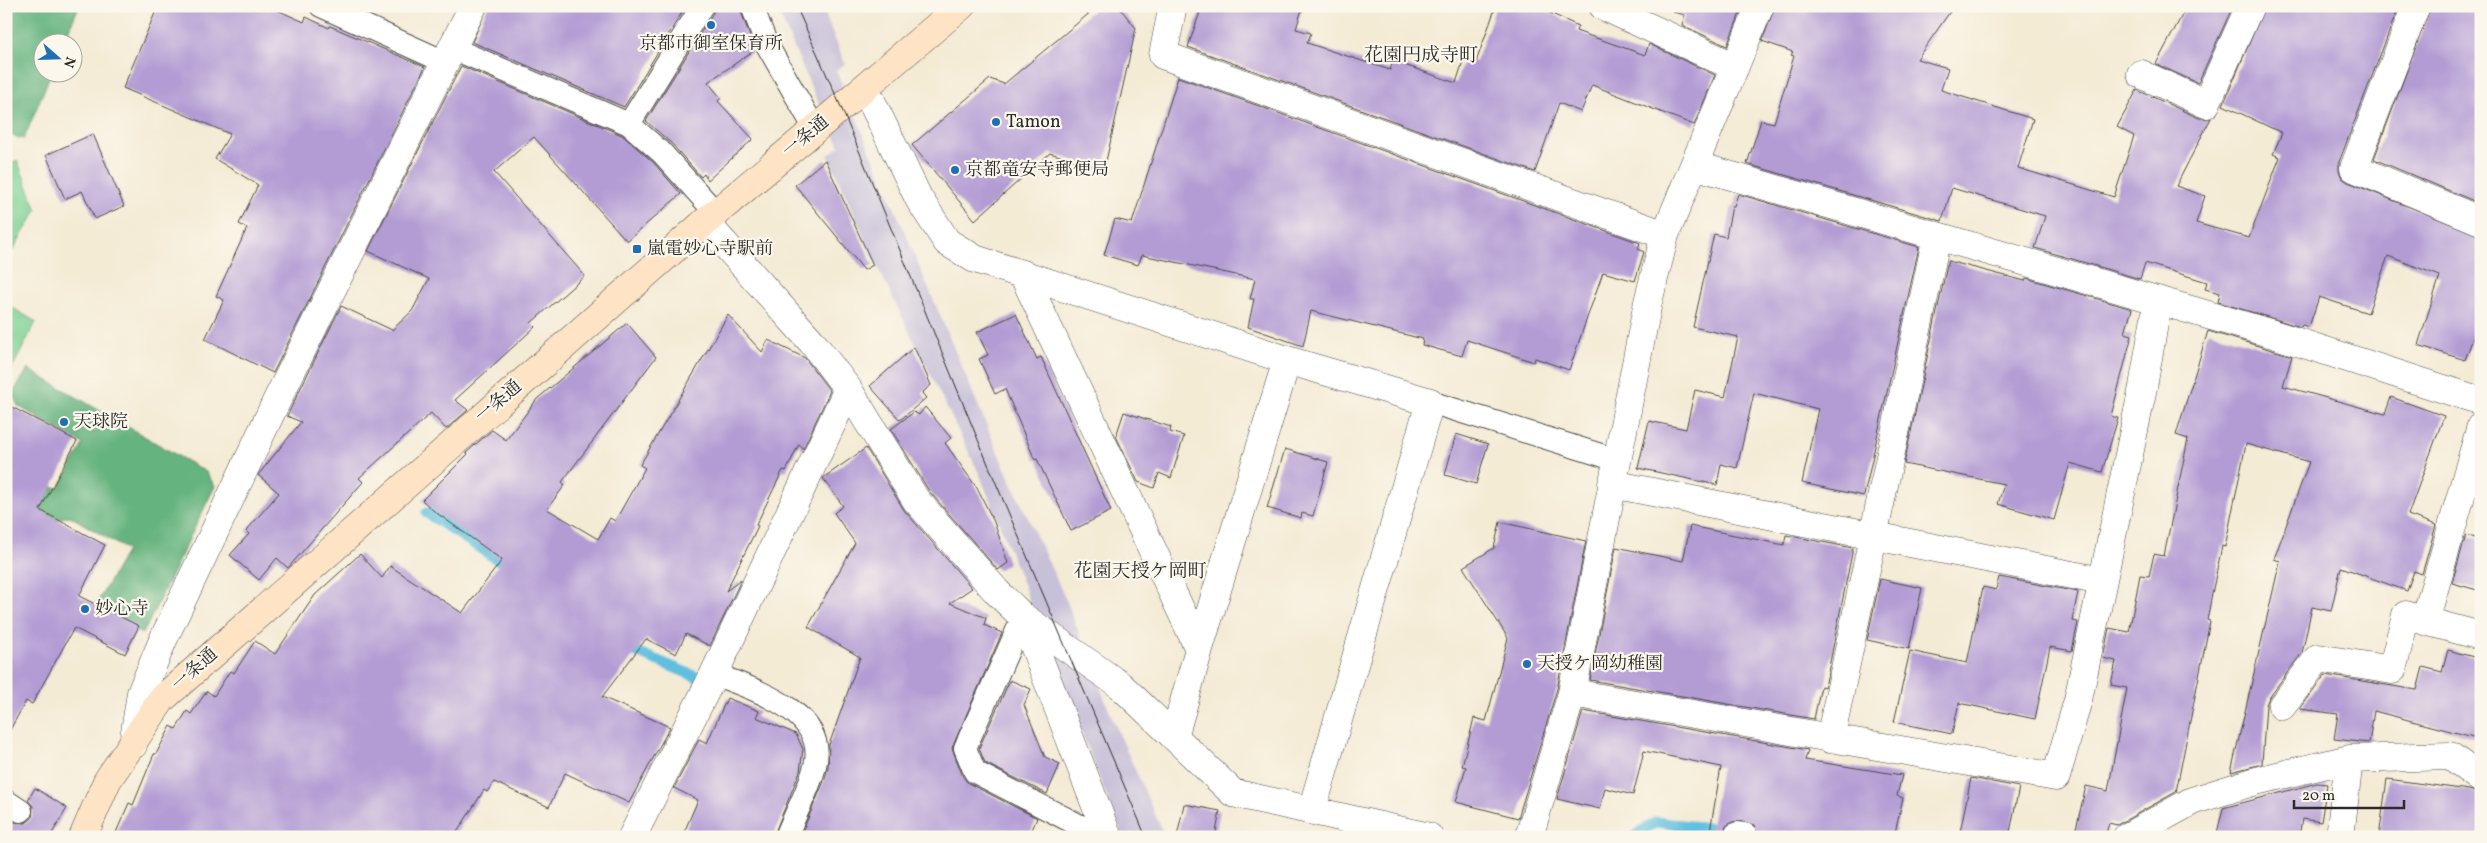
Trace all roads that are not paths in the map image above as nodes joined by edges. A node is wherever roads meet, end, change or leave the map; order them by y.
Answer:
1 (321, 6) edge
2 (473, 6) edge
3 (702, 6) edge
4 (752, 6) edge
5 (961, 6) edge
6 (1168, 6) edge
7 (1603, 6) edge
8 (1760, 6) edge
9 (2250, 6) edge
10 (2416, 6) edge
11 (449, 55) junction
12 (1735, 67) junction
13 (2140, 74) dead end
14 (865, 88) junction
15 (629, 124) junction
16 (815, 129) junction
17 (1694, 165) junction
18 (710, 217) junction
19 (2481, 221) edge
20 (1665, 235) junction
21 (1936, 236) junction
22 (1023, 274) junction
23 (2158, 300) junction
24 (1287, 360) junction
25 (848, 389) junction
26 (1430, 402) junction
27 (2481, 402) edge
28 (2481, 426) edge
29 (1615, 472) junction
30 (1873, 537) junction
31 (2102, 581) junction
32 (1023, 617) junction
33 (2425, 621) junction
34 (2481, 636) edge
35 (1199, 649) junction
36 (714, 674) junction
37 (1572, 693) junction
38 (2282, 706) dead end
39 (1174, 737) junction
40 (1830, 739) junction
41 (133, 745) junction
42 (2349, 759) junction
43 (2481, 779) edge
44 (1312, 810) junction
45 (1384, 832) edge
46 (83, 837) edge
47 (632, 837) edge
48 (786, 837) edge
49 (1102, 837) edge
50 (1108, 837) edge
51 (1429, 837) edge
52 (1529, 837) edge
53 (2127, 837) edge
54 (2340, 837) edge

1 - 11 lane
2 - 11 street
3 - 15 lane
4 - 16 lane
5 - 14 main road, 一条通
6 - 20 street
7 - 12 street
8 - 12 street
9 - 13 street
10 - 19 street
11 - 15 lane
11 - 41 street
12 - 17 street
14 - 16 main road, 一条通
14 - 22 street
15 - 18 lane
16 - 18 main road, 一条通
17 - 20 street
17 - 21 street
18 - 25 street
18 - 41 main road, 一条通
20 - 29 street
21 - 23 street
21 - 30 street
22 - 24 street
22 - 35 street
23 - 27 street
23 - 31 street
24 - 26 street
24 - 35 street
25 - 32 street
25 - 36 street
26 - 29 lane
26 - 44 street
28 - 33 street
29 - 30 street
29 - 37 street
30 - 31 street
30 - 40 street
31 - 40 street
32 - 39 street
32 - 49 lane
32 - 50 street
33 - 34 street
33 - 38 street
35 - 39 street
36 - 47 street
36 - 48 lane
37 - 40 street
37 - 52 street
39 - 44 street
41 - 46 main road, 一条通
42 - 43 street
42 - 53 street
42 - 54 street
44 - 45 street
45 - 51 street

